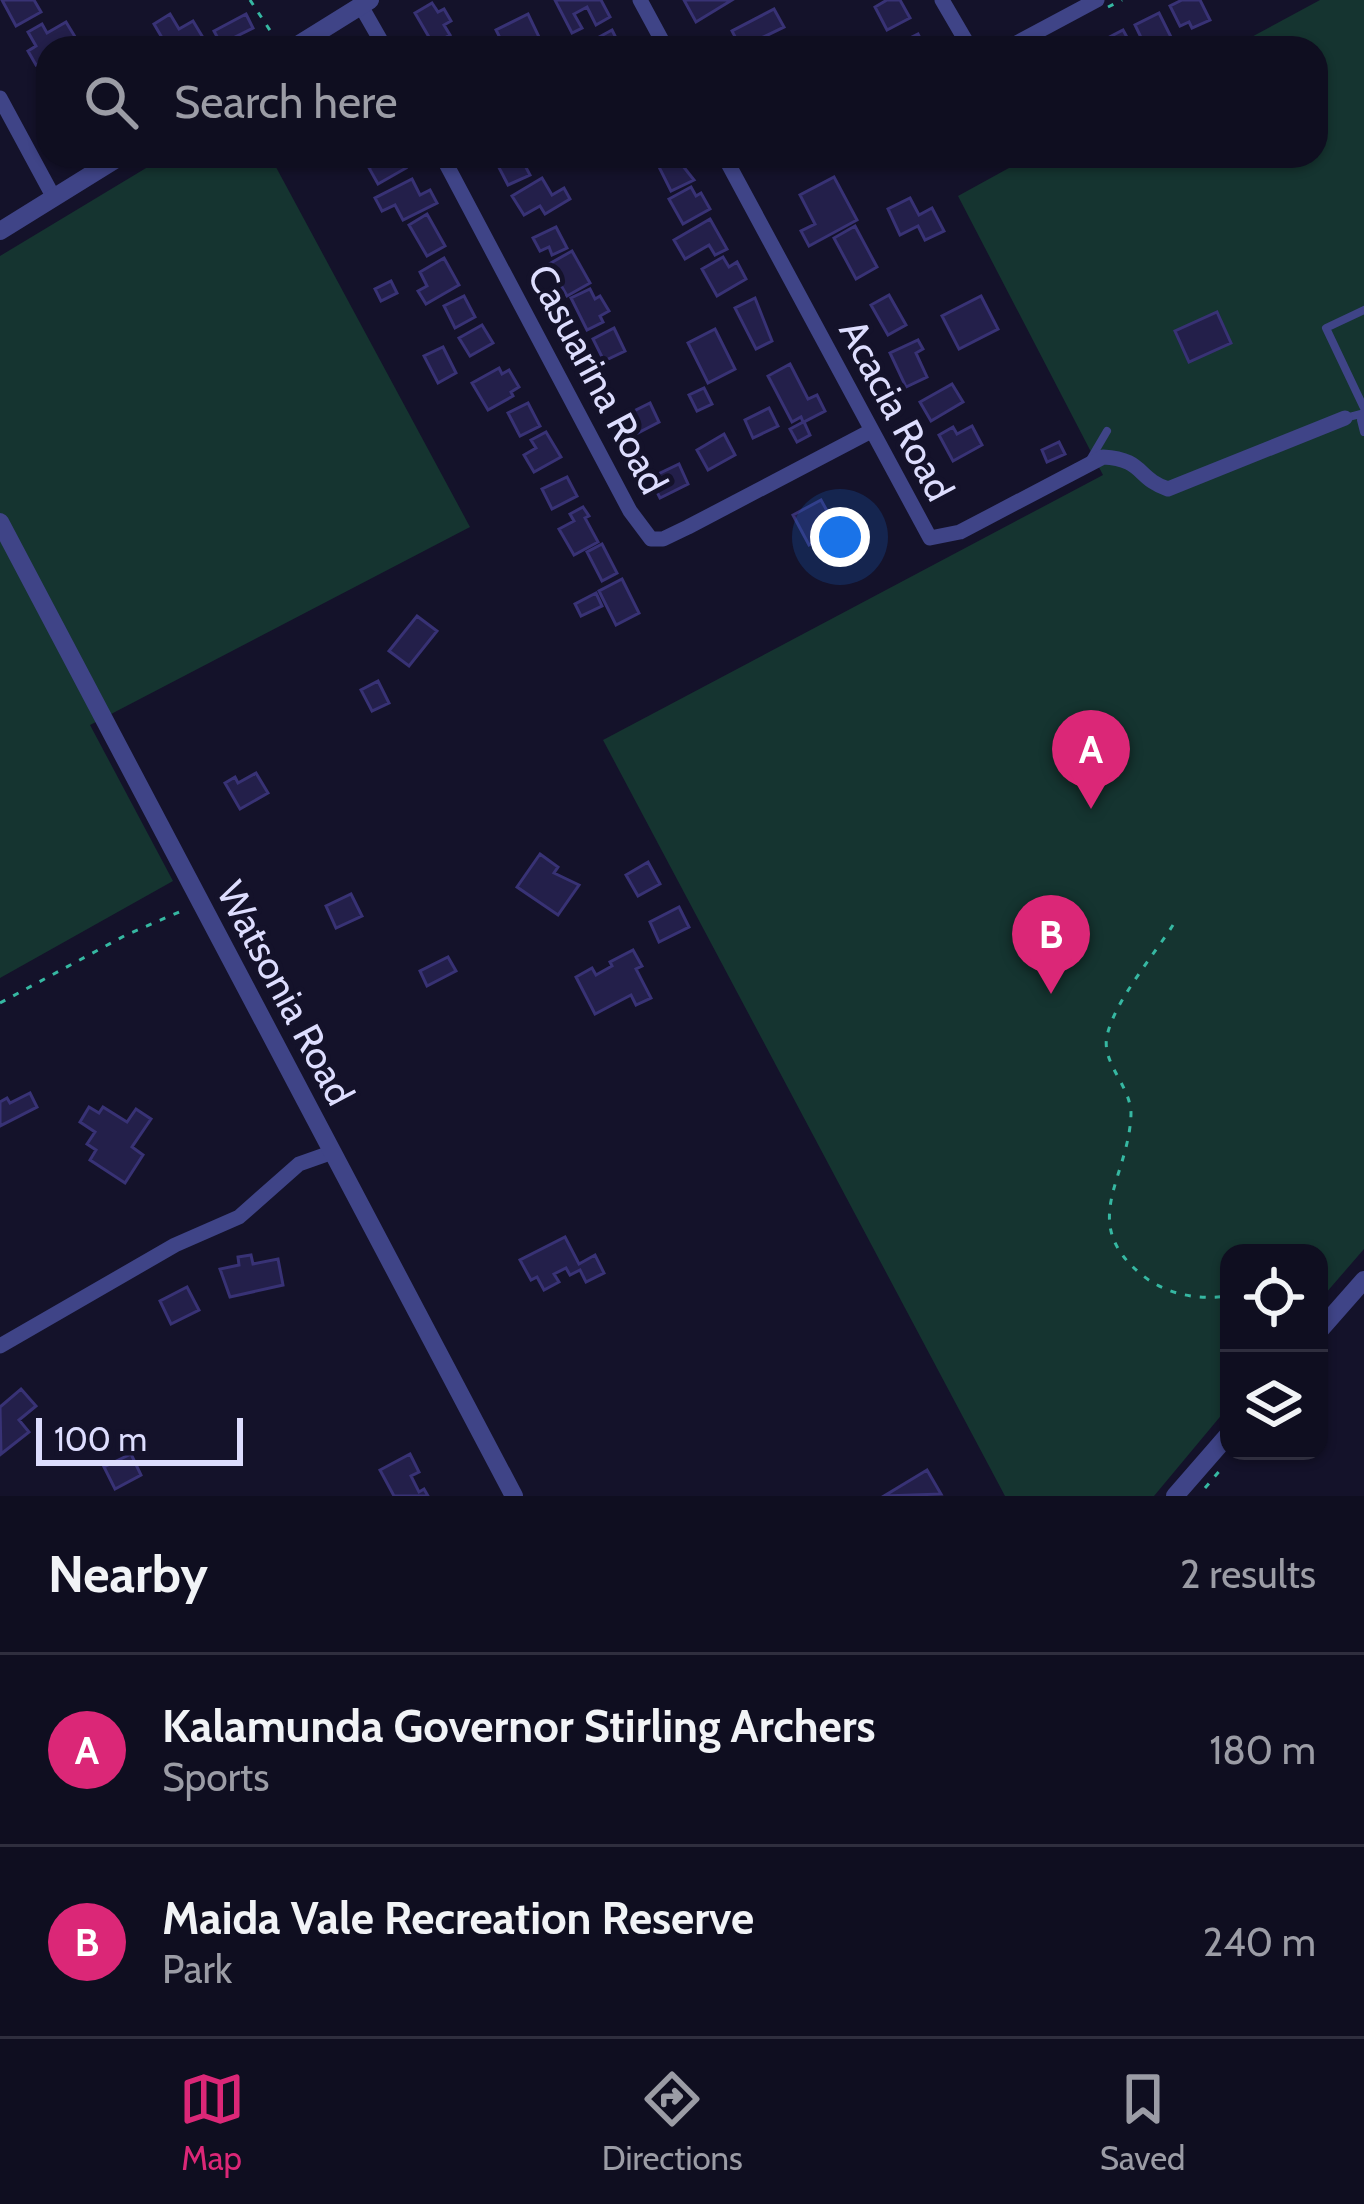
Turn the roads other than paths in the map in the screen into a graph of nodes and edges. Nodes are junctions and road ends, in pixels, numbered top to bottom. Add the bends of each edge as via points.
1 (640, 0) edge
2 (942, 0) edge
3 (1097, 0) edge
4 (365, 3) edge
5 (306, 36) edge
6 (380, 36) edge
7 (660, 36) edge
8 (963, 36) edge
9 (1029, 36) edge
10 (0, 98) edge
11 (36, 165) edge
12 (38, 168) edge
13 (103, 168) edge
14 (448, 168) edge
15 (730, 168) edge
16 (54, 198) junction
17 (3, 232) edge
18 (1364, 310) edge
19 (1364, 412) edge
20 (1345, 418) joint
21 (872, 431) junction
22 (1108, 431) dead end
23 (1364, 432) edge
24 (1088, 465) junction
25 (0, 522) edge
26 (333, 1152) junction
27 (1364, 1280) edge
28 (1328, 1320) edge
29 (0, 1346) edge
30 (1220, 1444) edge
31 (514, 1496) edge
32 (1175, 1496) edge

1 - 7 street
2 - 8 street
3 - 9 street
4 - 5 street
4 - 6 street
10 - 11 street
12 - 16 street
13 - 16 street
14 - 21 street, Casuarina Road via 651,539
15 - 21 street, Acacia Road
16 - 17 street
18 - 19 lane via 1326,328
19 - 20 lane
19 - 23 lane
20 - 24 street via 1168,489 1125,458
21 - 24 street, Acacia Road via 930,538 960,532
22 - 24 lane
25 - 26 street, Watsonia Road
26 - 29 street via 299,1164 238,1217
26 - 31 street, Watsonia Road
27 - 28 street
30 - 32 street

